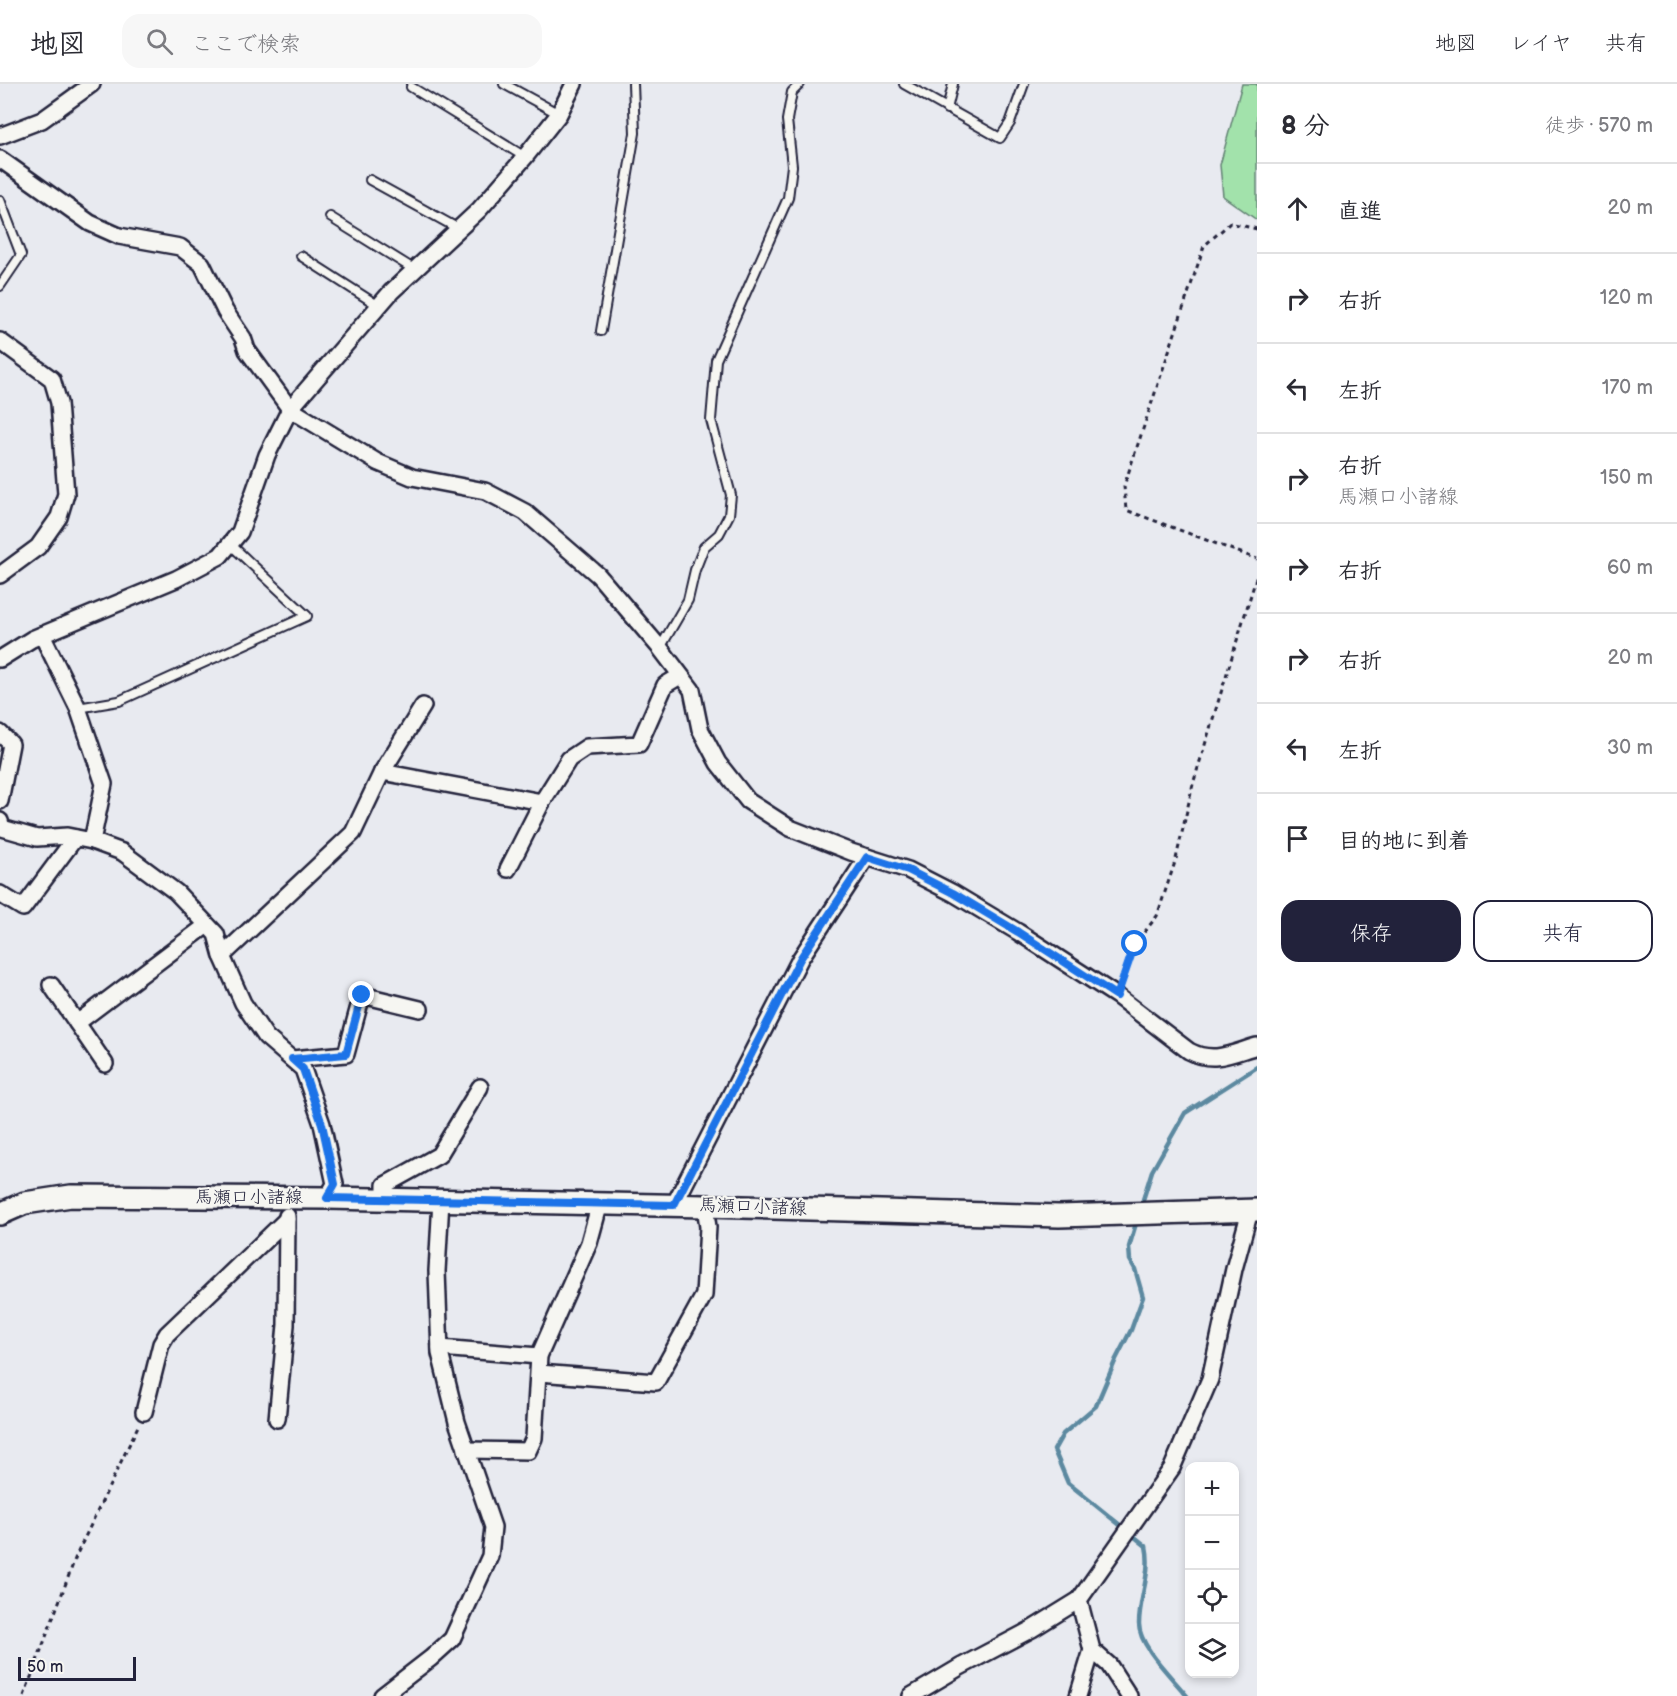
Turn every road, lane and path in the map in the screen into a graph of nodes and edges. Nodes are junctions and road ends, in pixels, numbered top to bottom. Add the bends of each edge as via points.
1 (92, 84) edge
2 (504, 84) edge
3 (574, 84) edge
4 (633, 84) edge
5 (800, 84) edge
6 (904, 84) edge
7 (953, 84) edge
8 (1024, 84) edge
9 (411, 87) dead end
10 (947, 109) junction
11 (559, 114) junction
12 (0, 136) edge
13 (525, 157) junction
14 (0, 159) edge
15 (370, 180) dead end
16 (0, 200) edge
17 (330, 217) dead end
18 (459, 229) junction
19 (1257, 230) edge
20 (301, 256) dead end
21 (415, 270) junction
22 (0, 286) edge
23 (379, 306) junction
24 (601, 331) dead end
25 (0, 341) edge
26 (290, 409) junction
27 (230, 543) junction
28 (1257, 559) edge
29 (0, 575) edge
30 (1257, 575) edge
31 (42, 635) junction
32 (660, 648) junction
33 (0, 658) edge
34 (681, 676) junction
35 (423, 706) dead end
36 (78, 708) junction
37 (0, 733) edge
38 (382, 772) junction
39 (0, 801) edge
40 (542, 802) junction
41 (0, 821) edge
42 (75, 838) junction
43 (92, 841) junction
44 (867, 857) junction
45 (508, 869) dead end
46 (0, 894) edge
47 (207, 925) junction
48 (222, 956) junction
49 (51, 984) dead end
50 (1117, 996) junction
51 (420, 1009) dead end
52 (77, 1023) junction
53 (1257, 1046) edge
54 (292, 1059) junction
55 (105, 1064) dead end
56 (480, 1087) dead end
57 (287, 1198) junction
58 (327, 1198) junction
59 (385, 1199) junction
60 (441, 1200) junction
61 (600, 1203) junction
62 (674, 1205) junction
63 (705, 1206) junction
64 (1253, 1211) edge
65 (0, 1214) edge
66 (287, 1219) junction
67 (440, 1348) junction
68 (539, 1356) junction
69 (538, 1373) junction
70 (144, 1412) joint
71 (277, 1419) dead end
72 (466, 1450) junction
73 (1079, 1600) junction
74 (1092, 1650) junction
75 (24, 1696) edge
76 (382, 1696) edge
77 (911, 1696) edge
78 (1078, 1696) edge
79 (1129, 1696) edge

1 - 12 street via 42,120
2 - 11 lane
3 - 11 street
4 - 24 lane via 635,133
5 - 32 lane via 792,92 787,120 792,166 788,198 716,360 711,420 731,495 729,515 719,534 704,547 688,600
6 - 10 lane
7 - 10 lane
8 - 10 lane via 1010,123 1000,138
9 - 13 lane
11 - 13 street
13 - 18 street
14 - 26 street via 90,223 119,236 180,247 202,264 247,350
15 - 18 lane
16 - 22 lane via 21,255
17 - 21 lane
18 - 21 street
19 - 28 path via 1230,223 1204,246 1124,486 1126,510
20 - 23 lane
21 - 23 street
23 - 26 street
25 - 29 street via 52,379 59,403 66,494 58,517 38,547
26 - 27 street via 267,455 240,532
26 - 32 street via 377,462 412,477 485,490 525,512 598,575
27 - 31 street via 220,555 176,579
27 - 36 lane via 307,615 119,701
30 - 50 path via 1193,784 1176,859 1157,916 1135,944
31 - 33 street
31 - 36 street
32 - 34 street
34 - 40 street via 664,685 639,744 587,747 569,759
34 - 44 street via 692,690 700,729 718,763 748,801 790,828
35 - 38 street
36 - 43 street via 104,784
37 - 39 street via 11,744
38 - 40 street
38 - 48 street via 353,833
40 - 45 street
41 - 42 street via 2,828 37,838
42 - 43 street
42 - 46 street via 23,908
43 - 47 street via 122,852 176,892
44 - 50 street via 908,870 953,893
44 - 62 street via 800,959
47 - 48 street via 216,934
47 - 52 street
48 - 54 street via 243,1003 266,1037
49 - 52 street
50 - 53 street via 1201,1058
51 - 54 street via 362,995 346,1054
52 - 55 street
54 - 58 street via 303,1069 322,1124 335,1184
56 - 59 street via 439,1155 385,1185
57 - 58 main road, 馬瀬口小諸線
57 - 65 main road, 馬瀬口小諸線 via 71,1197 25,1203
57 - 66 street
58 - 59 main road, 馬瀬口小諸線
59 - 60 main road, 馬瀬口小諸線
60 - 61 main road, 馬瀬口小諸線
60 - 67 street via 436,1271
61 - 62 main road, 馬瀬口小諸線
61 - 68 street via 590,1243
62 - 63 main road, 馬瀬口小諸線
63 - 64 main road, 馬瀬口小諸線 via 1059,1216
63 - 69 street via 708,1227 704,1295 656,1382
64 - 73 street via 1234,1269 1210,1379 1172,1468
66 - 70 street via 167,1334 160,1344
66 - 71 street via 286,1325
67 - 68 street
67 - 72 street
68 - 69 street
69 - 72 street via 534,1438 528,1450
70 - 75 path via 76,1556
72 - 76 street via 493,1527 490,1556 452,1639
73 - 74 street
73 - 77 street
74 - 78 street
74 - 79 street via 1109,1665

